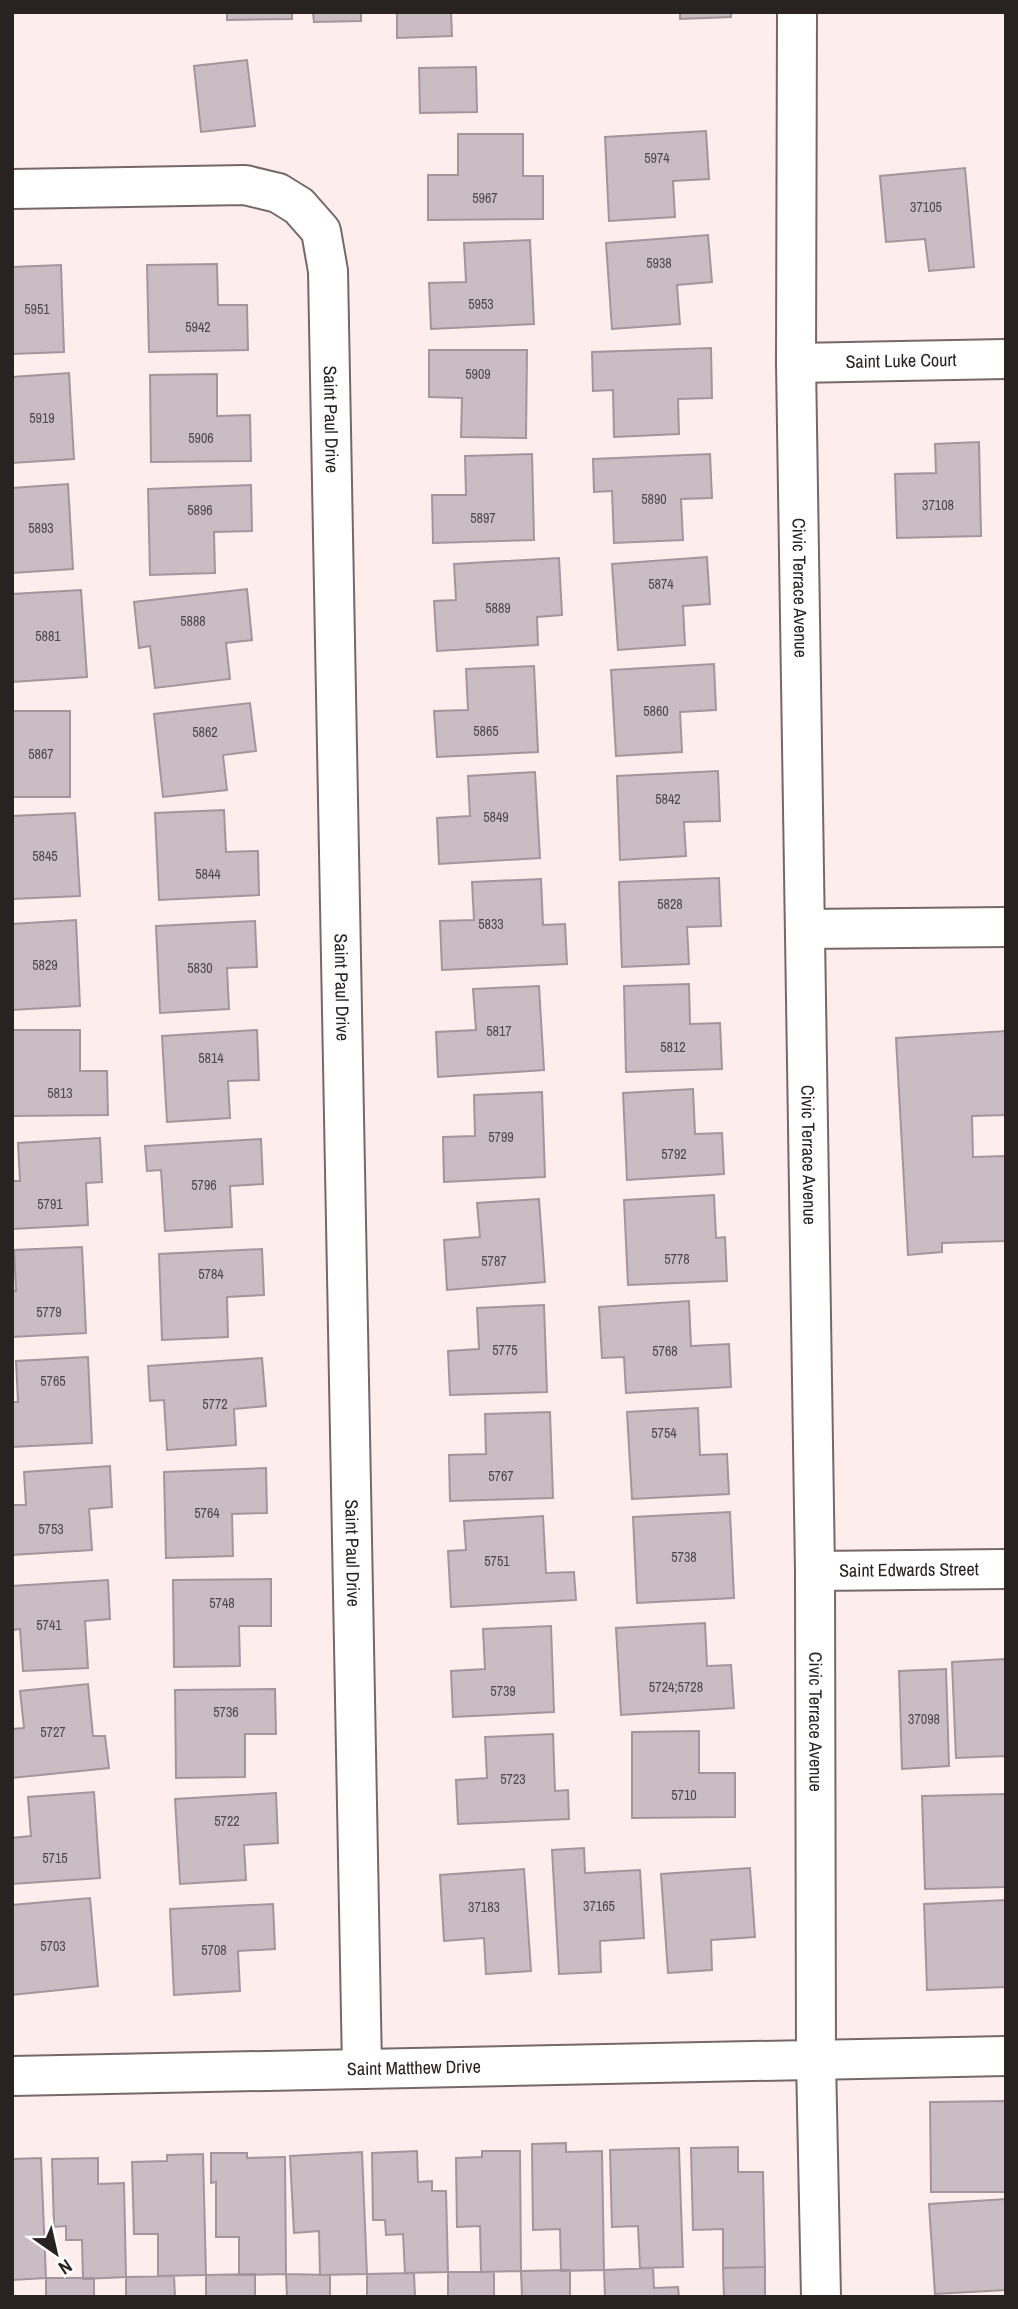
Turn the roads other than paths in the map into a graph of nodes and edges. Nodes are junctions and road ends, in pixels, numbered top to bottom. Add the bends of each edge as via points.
1 (797, 12) edge
2 (12, 189) edge
3 (1006, 359) edge
4 (796, 363) junction
5 (1006, 927) edge
6 (805, 929) junction
7 (1006, 1569) edge
8 (815, 1571) junction
9 (1006, 2056) edge
10 (816, 2060) junction
11 (362, 2068) junction
12 (12, 2076) edge
13 (821, 2297) edge

1 - 4 street, Civic Terrace Avenue
2 - 11 street, Saint Paul Drive via 245,185 278,193 299,206 321,231 328,271
3 - 4 street, Saint Luke Court
4 - 6 street, Civic Terrace Avenue
5 - 6 street
6 - 8 street, Civic Terrace Avenue
7 - 8 street, Saint Edwards Street
8 - 10 street, Civic Terrace Avenue
9 - 10 street, Saint Matthew Drive
10 - 11 street, Saint Matthew Drive
10 - 13 street, Civic Terrace Avenue
11 - 12 street, Saint Matthew Drive

